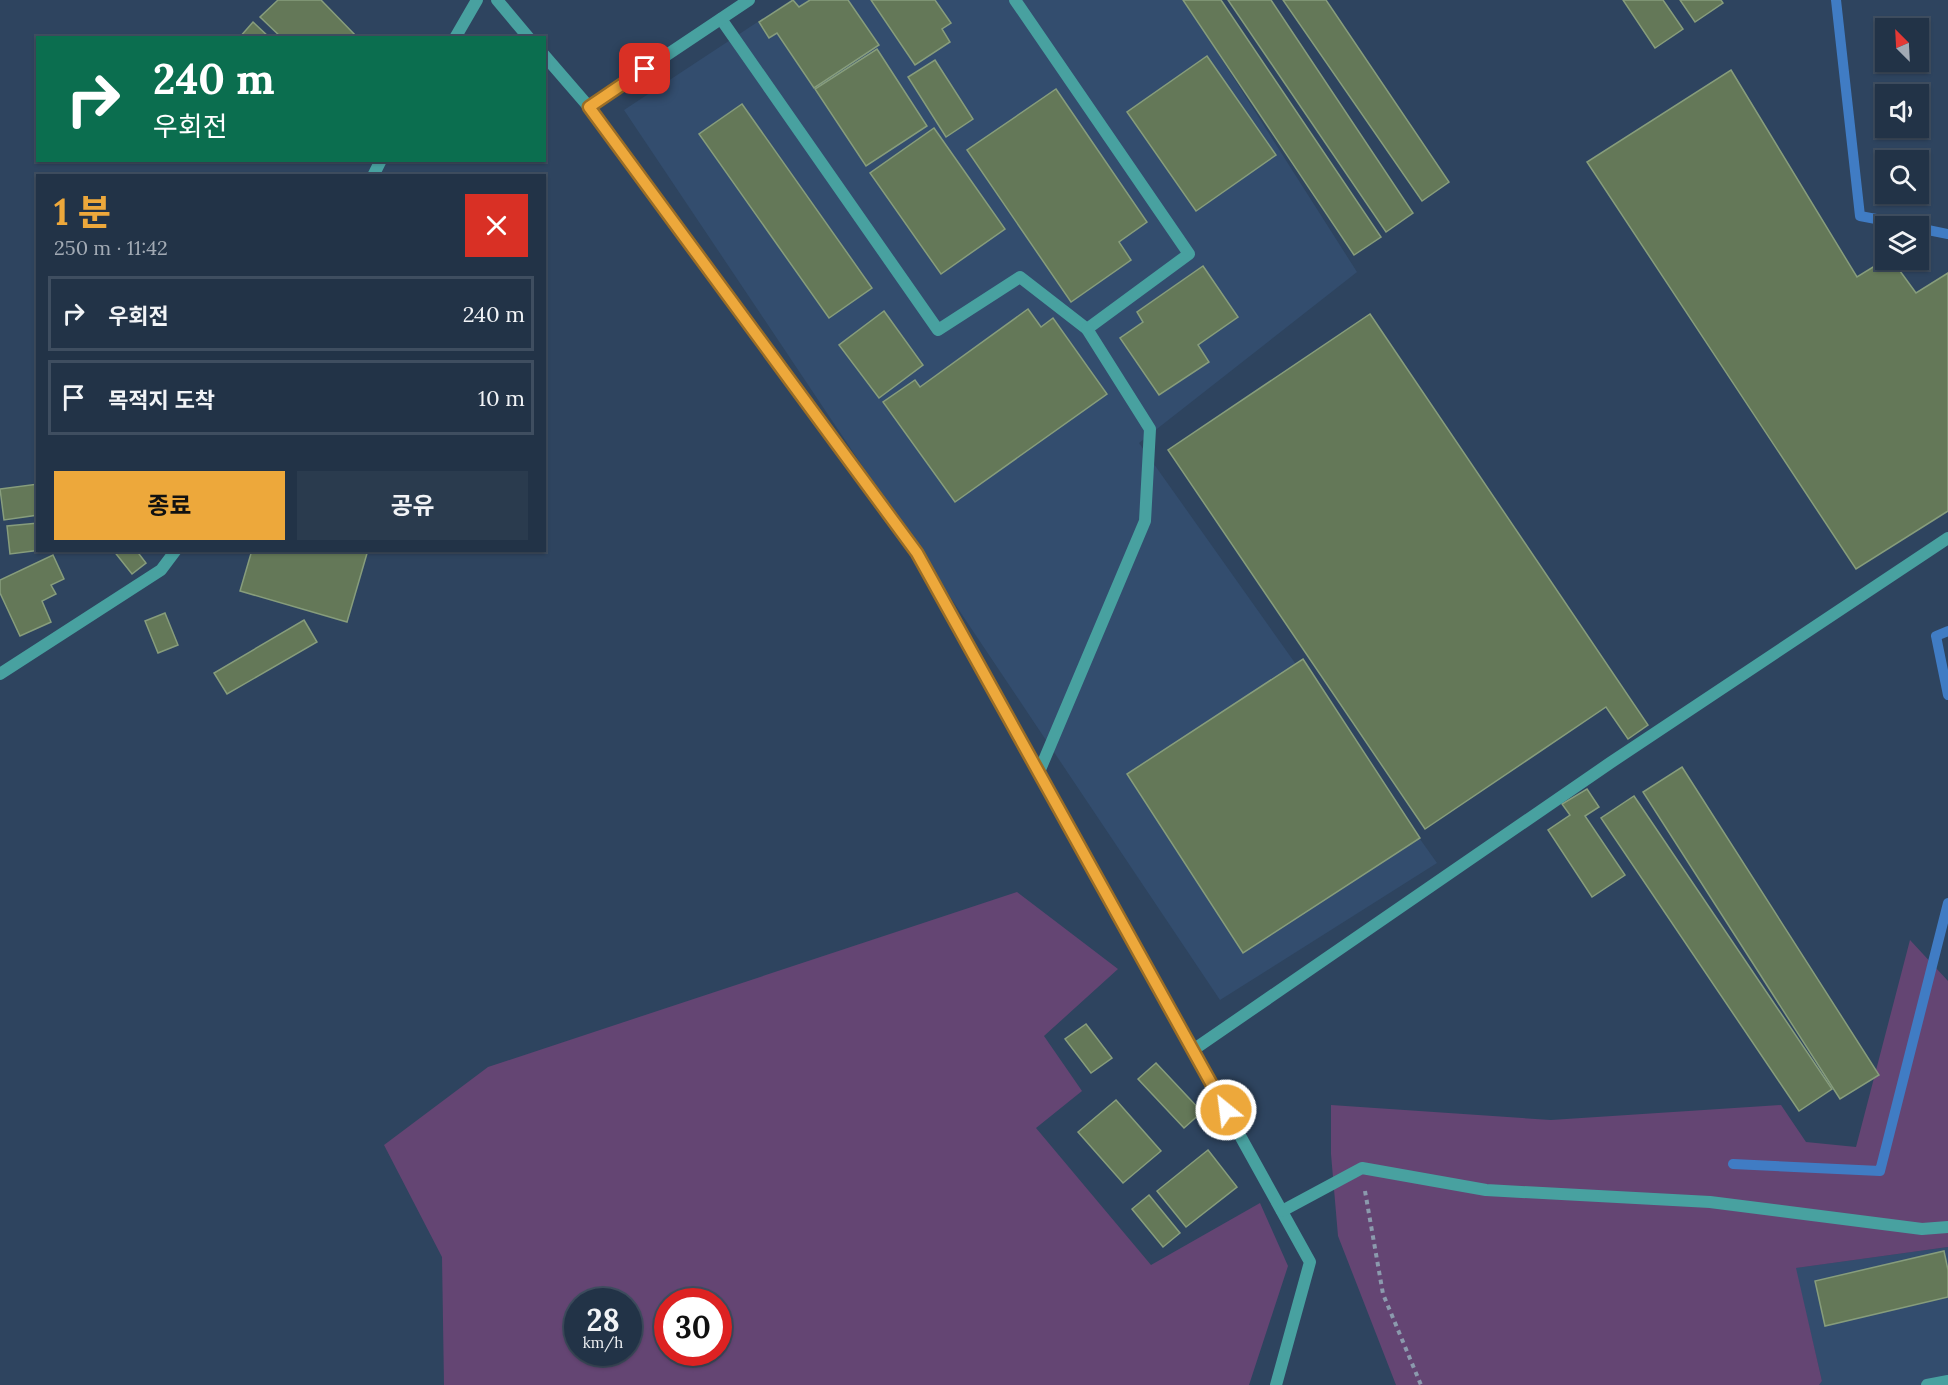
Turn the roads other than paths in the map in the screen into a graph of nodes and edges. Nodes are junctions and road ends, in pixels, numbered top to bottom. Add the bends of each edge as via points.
1 (477, 0) edge
2 (497, 0) edge
3 (749, 0) edge
4 (1015, 0) edge
5 (721, 19) junction
6 (456, 36) edge
7 (527, 36) edge
8 (546, 57) edge
9 (589, 107) junction
10 (1087, 329) junction
11 (1948, 538) edge
12 (174, 552) edge
13 (0, 674) edge
14 (1039, 772) junction
15 (1192, 1050) junction
16 (1282, 1211) junction
17 (1948, 1227) edge
18 (1948, 1381) edge
19 (1276, 1385) edge
20 (1927, 1385) edge

1 - 6 street
2 - 7 street
3 - 5 street
4 - 10 street via 1189,254
5 - 9 street
5 - 10 street via 938,330 1020,277
8 - 9 street
9 - 14 street via 917,553
10 - 14 street via 1150,429 1146,521
11 - 15 street via 1610,763
12 - 13 street via 161,570
14 - 15 street
15 - 16 street
16 - 17 street via 1362,1168 1485,1190 1710,1202 1922,1229
16 - 19 street via 1310,1262
18 - 20 street

